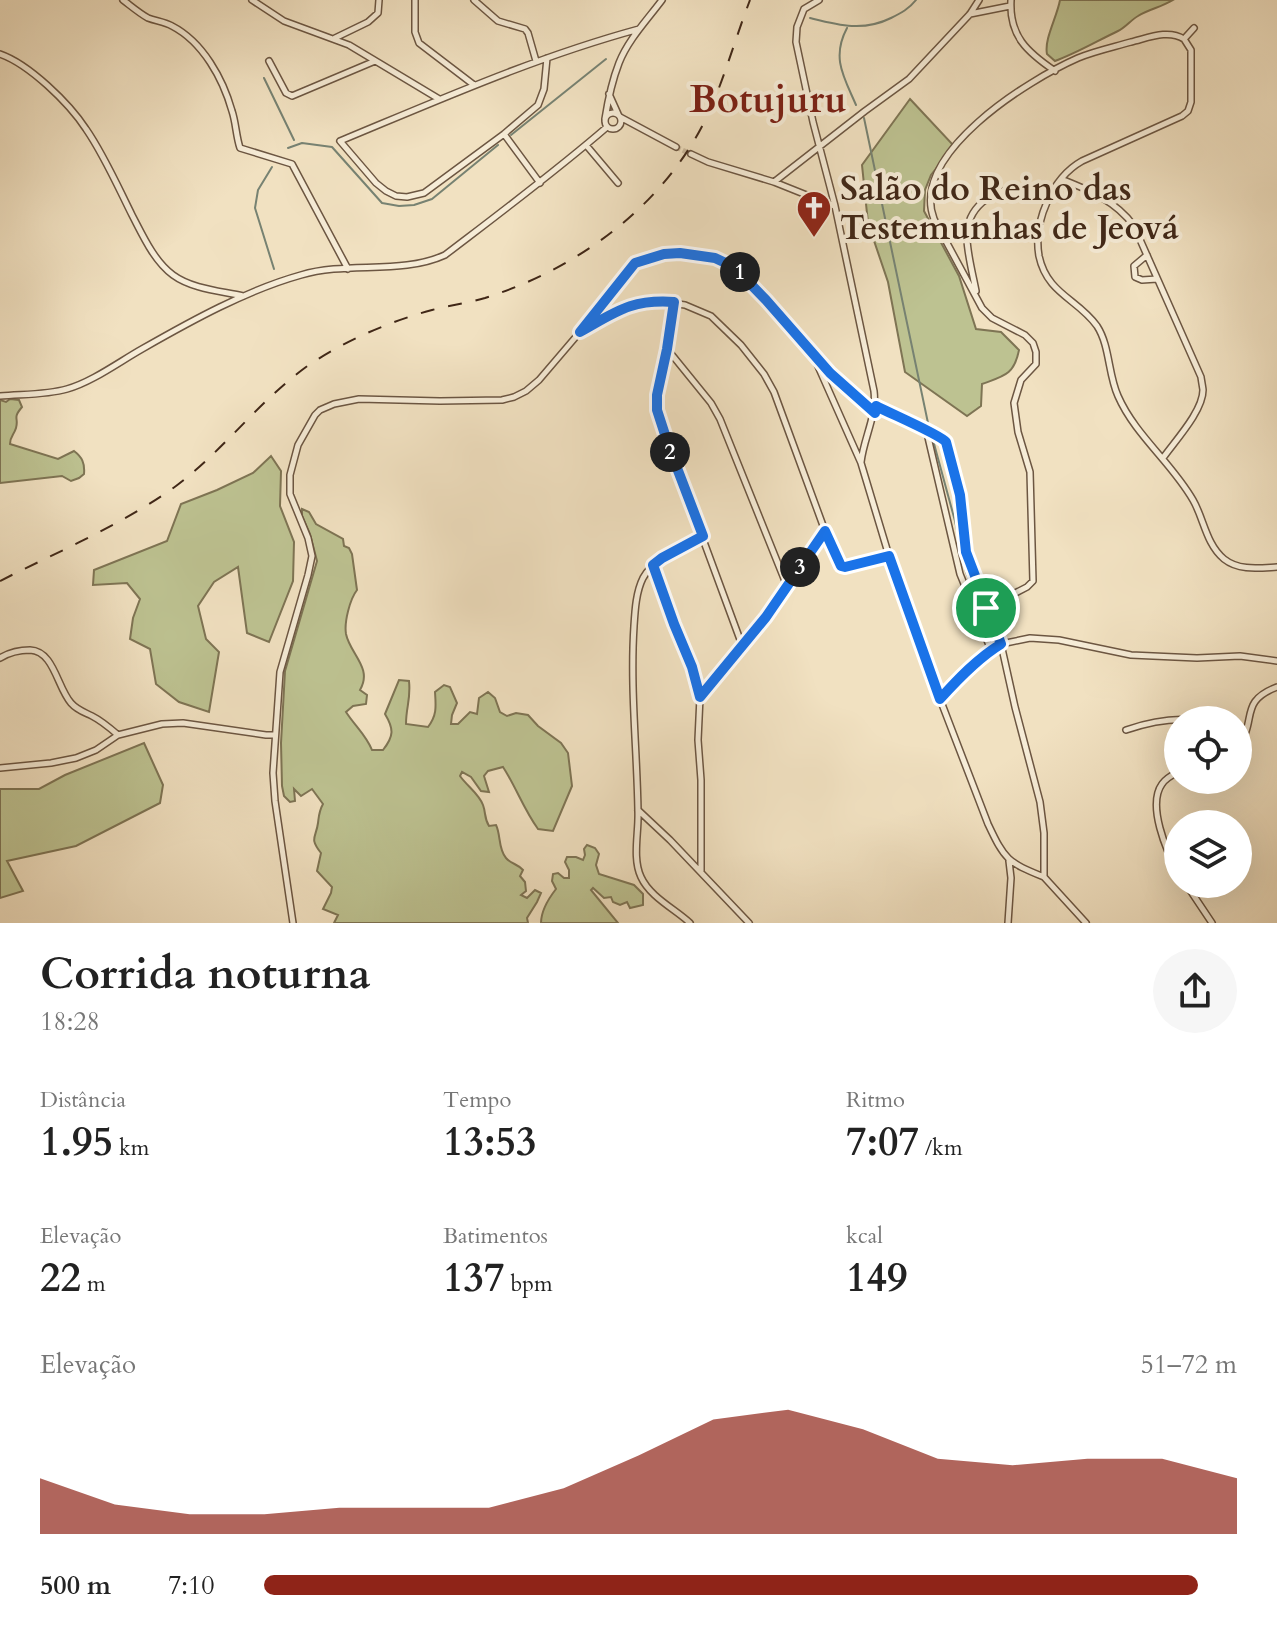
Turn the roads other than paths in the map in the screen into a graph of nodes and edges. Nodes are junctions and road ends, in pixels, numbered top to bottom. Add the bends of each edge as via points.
1 (123, 0) edge
2 (252, 0) edge
3 (379, 0) edge
4 (415, 0) edge
5 (474, 0) edge
6 (662, 0) edge
7 (819, 0) edge
8 (979, 0) edge
9 (1010, 3) edge
10 (970, 14) junction
11 (1194, 28) dead end
12 (639, 29) junction
13 (334, 38) junction
14 (1184, 39) junction
15 (0, 54) edge
16 (547, 58) junction
17 (269, 61) dead end
18 (376, 61) junction
19 (536, 61) junction
20 (1055, 71) junction
21 (475, 86) junction
22 (609, 94) junction
23 (440, 100) junction
24 (619, 116) junction
25 (605, 119) junction
26 (620, 125) junction
27 (607, 127) junction
28 (639, 128) junction
29 (504, 134) junction
30 (586, 145) junction
31 (676, 147) tunnel mouth
32 (820, 147) junction
33 (691, 154) tunnel mouth
34 (1060, 178) junction
35 (774, 182) junction
36 (540, 183) junction
37 (618, 183) dead end
38 (1021, 187) dead end
39 (835, 206) junction
40 (1147, 255) junction
41 (348, 269) junction
42 (1157, 279) junction
43 (244, 296) junction
44 (976, 296) junction
45 (674, 302) junction
46 (580, 332) junction
47 (667, 349) junction
48 (813, 355) junction
49 (0, 396) edge
50 (875, 409) junction
51 (927, 432) junction
52 (1163, 458) junction
53 (861, 463) junction
54 (825, 531) junction
55 (703, 536) junction
56 (889, 556) junction
57 (653, 565) junction
58 (1277, 567) edge
59 (787, 586) junction
60 (986, 608) junction
61 (1001, 644) junction
62 (742, 645) junction
63 (991, 650) junction
64 (0, 658) edge
65 (1277, 661) edge
66 (1277, 687) edge
67 (700, 697) junction
68 (940, 699) junction
69 (1251, 706) edge
70 (1164, 720) edge
71 (1126, 730) dead end
72 (118, 735) junction
73 (275, 735) junction
74 (0, 768) edge
75 (1164, 781) edge
76 (638, 810) junction
77 (1164, 840) edge
78 (1009, 861) junction
79 (1022, 868) junction
80 (701, 872) junction
81 (1044, 877) junction
82 (1011, 878) junction
83 (1195, 898) edge
84 (293, 923) edge
85 (690, 923) edge
86 (749, 923) edge
87 (1008, 923) edge
88 (1086, 923) edge
89 (1212, 923) edge

1 - 41 street via 178,30 199,48 231,108 240,148 292,164
2 - 13 street via 284,21
3 - 13 street via 378,13 368,22
4 - 21 street via 419,43
5 - 19 street via 498,21 525,29
6 - 12 street
7 - 32 street via 804,9 796,42
8 - 10 street
9 - 10 street
9 - 20 street via 1017,36
10 - 32 street via 909,79
11 - 14 street
12 - 16 street
12 - 22 street
13 - 18 street
14 - 20 street via 1157,35 1090,54
14 - 34 street via 1191,50 1188,111 1082,161
15 - 43 street via 35,75 83,125 165,268 186,282
16 - 19 street
16 - 29 street via 538,105
17 - 18 street via 292,96
18 - 23 street
19 - 21 street
20 - 44 street via 968,132 932,185 930,210
21 - 23 street
22 - 24 street
22 - 25 street
23 - 29 street via 340,141 376,183 407,197 424,193
24 - 25 street via 611,113
24 - 26 street
24 - 28 street
25 - 27 street
26 - 27 street
26 - 28 street
27 - 30 street
28 - 31 street
29 - 36 street
30 - 36 street
30 - 37 street
32 - 35 street
32 - 39 street
33 - 35 street
34 - 40 street via 1118,208 1134,226
34 - 52 street via 1040,227 1043,268 1057,290 1097,326 1119,399
35 - 39 street
36 - 41 street via 445,255 411,264
38 - 44 street via 989,197 971,219 967,241
39 - 50 street
40 - 42 street
40 - 42 street via 1134,266 1135,277
41 - 43 street via 309,272
42 - 52 street via 1203,389 1195,413
43 - 49 street via 77,385
44 - 60 street via 984,312 1030,339 1037,357 1021,380 1014,403 1030,472 1033,581
45 - 46 street via 637,303
45 - 47 street
45 - 54 street via 711,316 764,374
46 - 48 street via 635,263 664,254 702,255 743,275
46 - 73 street via 532,387 508,399 359,399 315,415 298,445 290,475 290,494 312,556 280,672
47 - 55 street via 657,410
47 - 59 street via 720,419
48 - 50 street
48 - 53 street
50 - 51 street
50 - 53 street
51 - 60 street via 947,445 960,495 966,552
51 - 63 street via 960,574
52 - 58 street via 1194,501 1223,558 1241,567
53 - 56 street
54 - 56 street via 841,566
54 - 59 street
55 - 57 street
55 - 62 street
56 - 68 street
57 - 67 street
57 - 76 street via 639,587 633,644
59 - 62 street
60 - 61 street
61 - 63 street
61 - 65 street via 1039,638 1131,655
61 - 81 street via 1042,812
62 - 67 street
63 - 68 street
64 - 72 street via 38,650 72,704
66 - 69 street
67 - 80 street
68 - 78 street via 988,824
70 - 71 street
72 - 73 street via 172,723
72 - 74 street via 76,758
73 - 84 street via 275,801
75 - 77 street via 1157,806
76 - 80 street
76 - 85 street via 640,876
78 - 79 street
78 - 82 street
79 - 81 street
79 - 82 street
80 - 86 street
81 - 88 street
82 - 87 street
83 - 89 street

